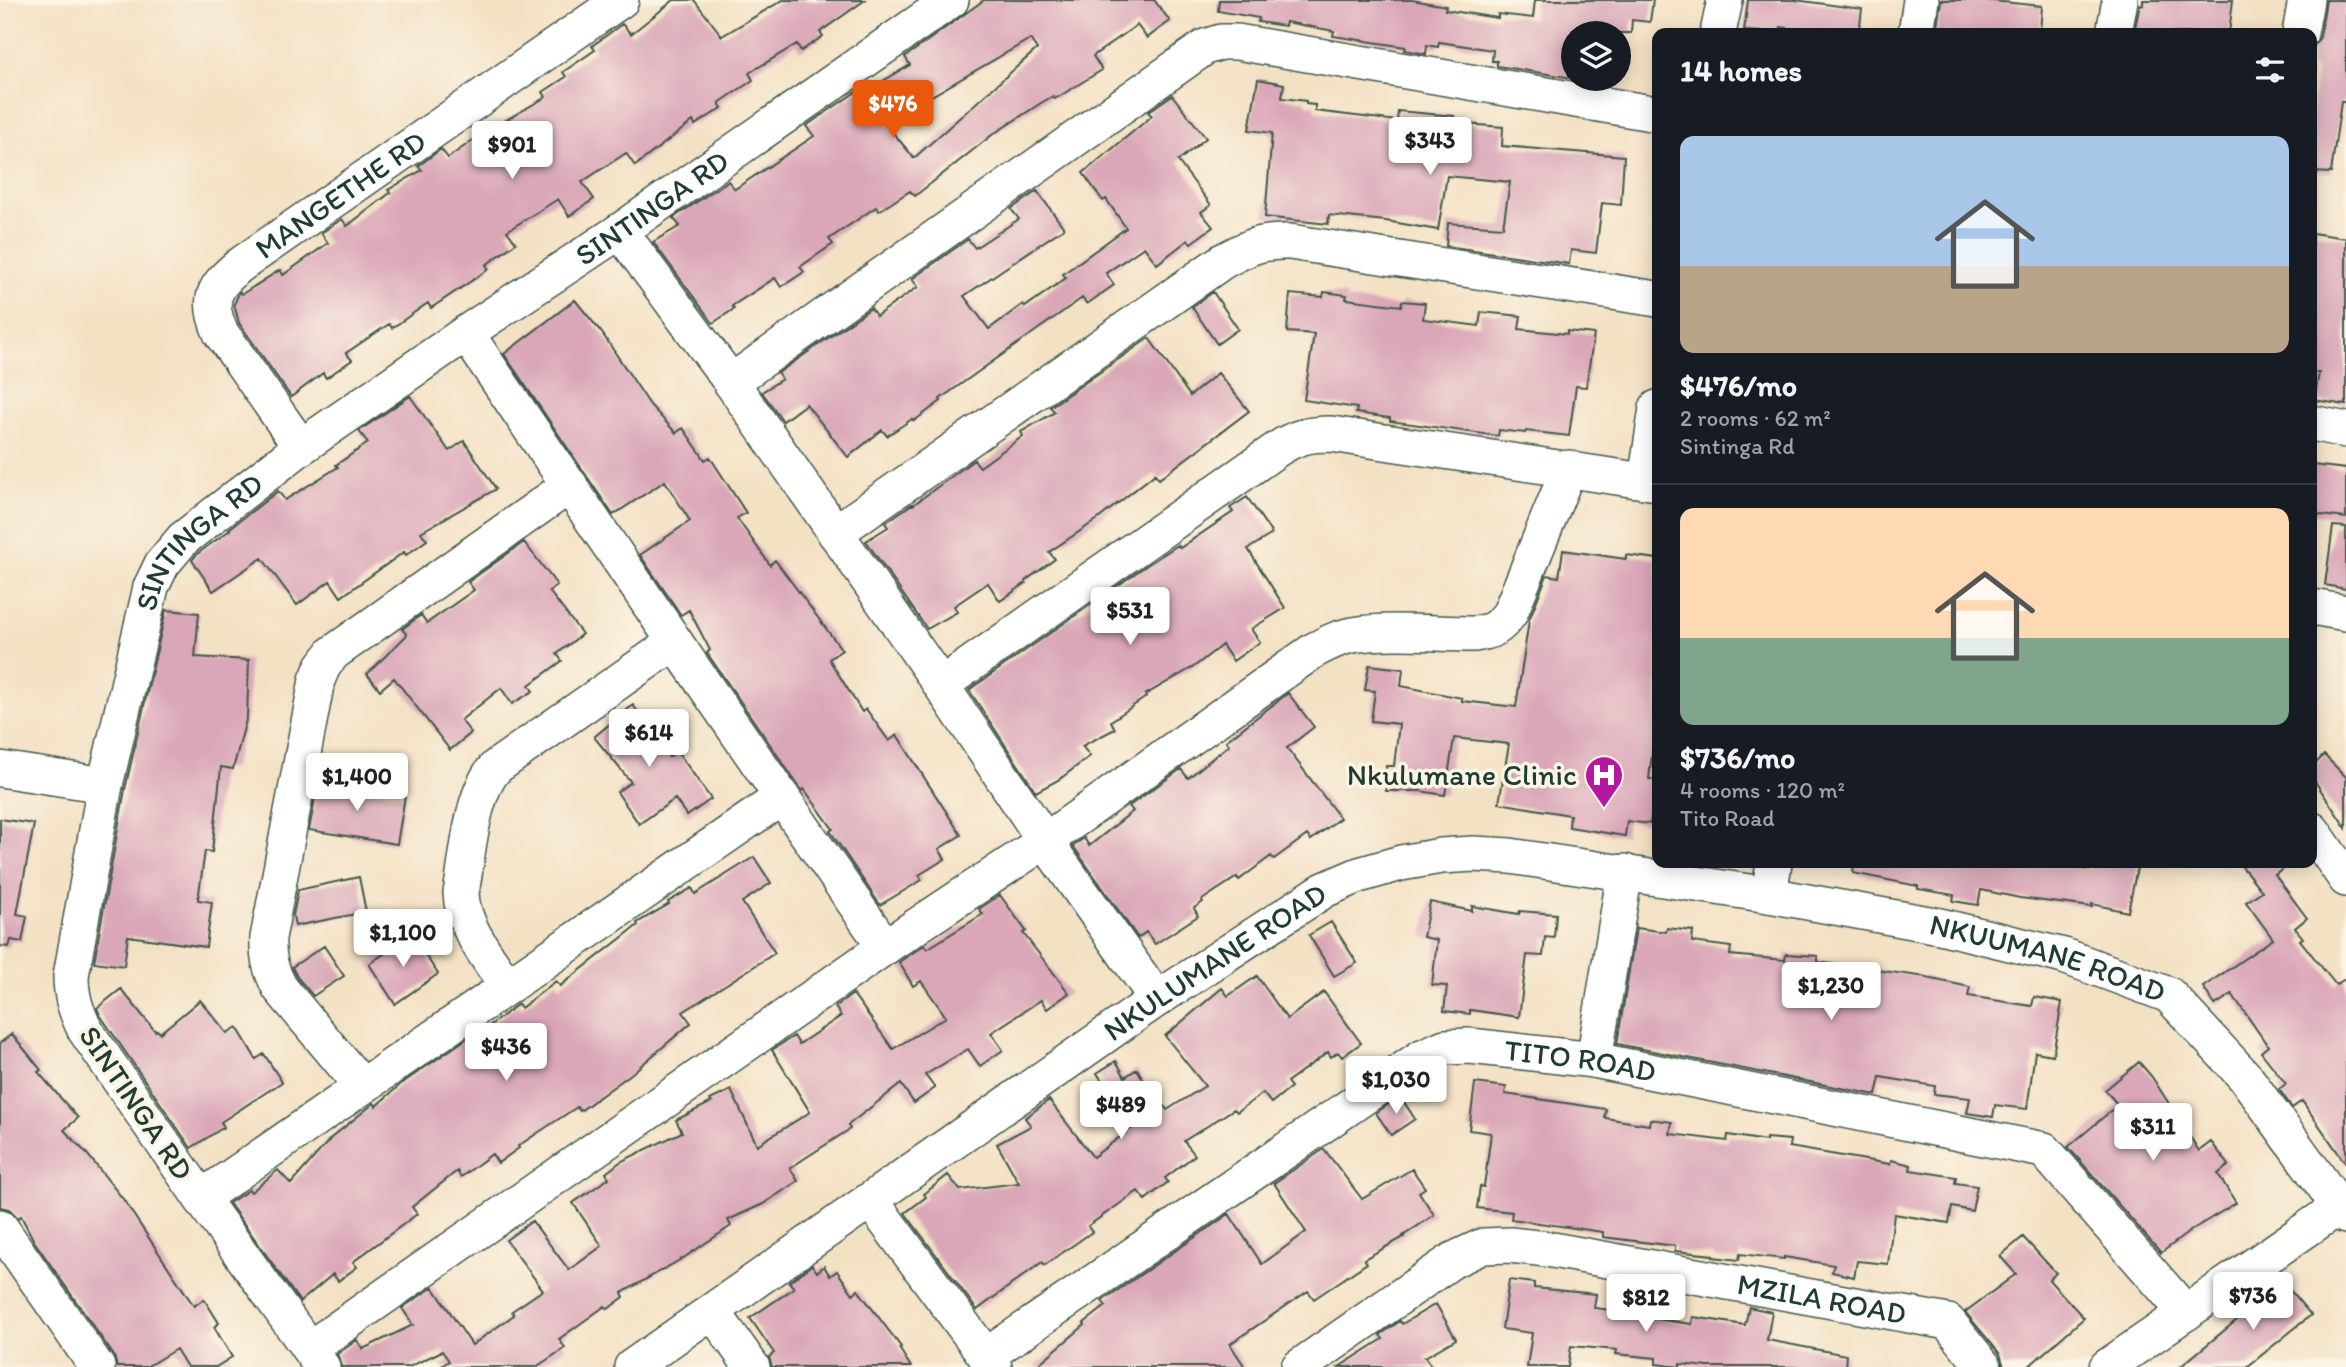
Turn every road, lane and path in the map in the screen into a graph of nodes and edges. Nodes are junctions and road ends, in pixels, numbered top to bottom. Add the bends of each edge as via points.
1 (621, 0) edge
2 (951, 0) edge
3 (1724, 0) edge
4 (1921, 0) edge
5 (2120, 0) edge
6 (2306, 0) edge
7 (1719, 28) edge
8 (1917, 28) edge
9 (2115, 28) edge
10 (2301, 28) edge
11 (1652, 113) edge
12 (620, 231) junction
13 (1652, 298) edge
14 (466, 333) junction
15 (731, 382) junction
16 (2317, 424) edge
17 (2346, 430) edge
18 (301, 447) junction
19 (1569, 468) junction
20 (1652, 482) edge
21 (570, 485) junction
22 (835, 533) junction
23 (2317, 608) edge
24 (2346, 613) edge
25 (675, 642) junction
26 (941, 685) junction
27 (0, 769) edge
28 (105, 785) junction
29 (782, 797) junction
30 (2317, 837) edge
31 (1045, 841) junction
32 (1625, 872) junction
33 (1772, 879) edge
34 (2346, 879) edge
35 (886, 947) junction
36 (507, 986) junction
37 (1157, 999) junction
38 (1594, 1060) junction
39 (361, 1085) junction
40 (201, 1198) junction
41 (871, 1201) junction
42 (2342, 1212) edge
43 (0, 1227) edge
44 (713, 1312) junction
45 (2186, 1314) junction
46 (315, 1358) edge
47 (990, 1362) edge
48 (97, 1367) edge
49 (632, 1367) edge
50 (752, 1367) edge
51 (1299, 1367) edge
52 (1984, 1367) edge
53 (2107, 1367) edge

1 - 18 street, MANGETHE RD via 240,265 216,288 212,302 221,333
2 - 12 street, SINTINGA RD
3 - 7 street
4 - 8 street
5 - 9 street
6 - 10 street
11 - 15 street via 1221,42 1205,47
12 - 14 street, SINTINGA RD
12 - 15 street
13 - 22 street via 1266,241 1223,261
14 - 18 street, SINTINGA RD
14 - 21 street
15 - 22 street
16 - 17 street
18 - 28 street, SINTINGA RD via 183,539 162,564 143,615
19 - 20 street
19 - 26 street via 1331,434 1291,439
19 - 31 street via 1502,625 1474,634 1375,633 1333,641
21 - 25 street
21 - 39 street via 333,653 317,680 267,956 280,988
22 - 26 street
23 - 24 street
25 - 29 street
25 - 36 street via 486,778 461,908
26 - 31 street
27 - 28 street
28 - 40 street, SINTINGA RD via 71,996 85,1030
29 - 35 street
29 - 36 street
30 - 34 street
31 - 35 street
31 - 37 street
32 - 33 street, NKULUMANE ROAD
32 - 37 street, NKULUMANE ROAD via 1473,853 1401,863 1324,890
32 - 38 street
33 - 42 street, NKUUMANE ROAD via 2064,956 2169,995 2246,1079
35 - 46 street
36 - 39 street
37 - 41 street, NKULUMANE ROAD
38 - 45 street, TITO ROAD via 2044,1150
38 - 47 street, TITO ROAD via 1470,1046 1445,1047 1422,1057
39 - 40 street
40 - 46 street, SINTINGA RD
41 - 44 street, NKULUMANE ROAD
41 - 47 street
42 - 45 street
43 - 48 street
44 - 49 street, NKULUMANE ROAD
44 - 50 street
45 - 53 street
51 - 52 street, MZILA ROAD via 1453,1260 1483,1246 1510,1245 1948,1322

